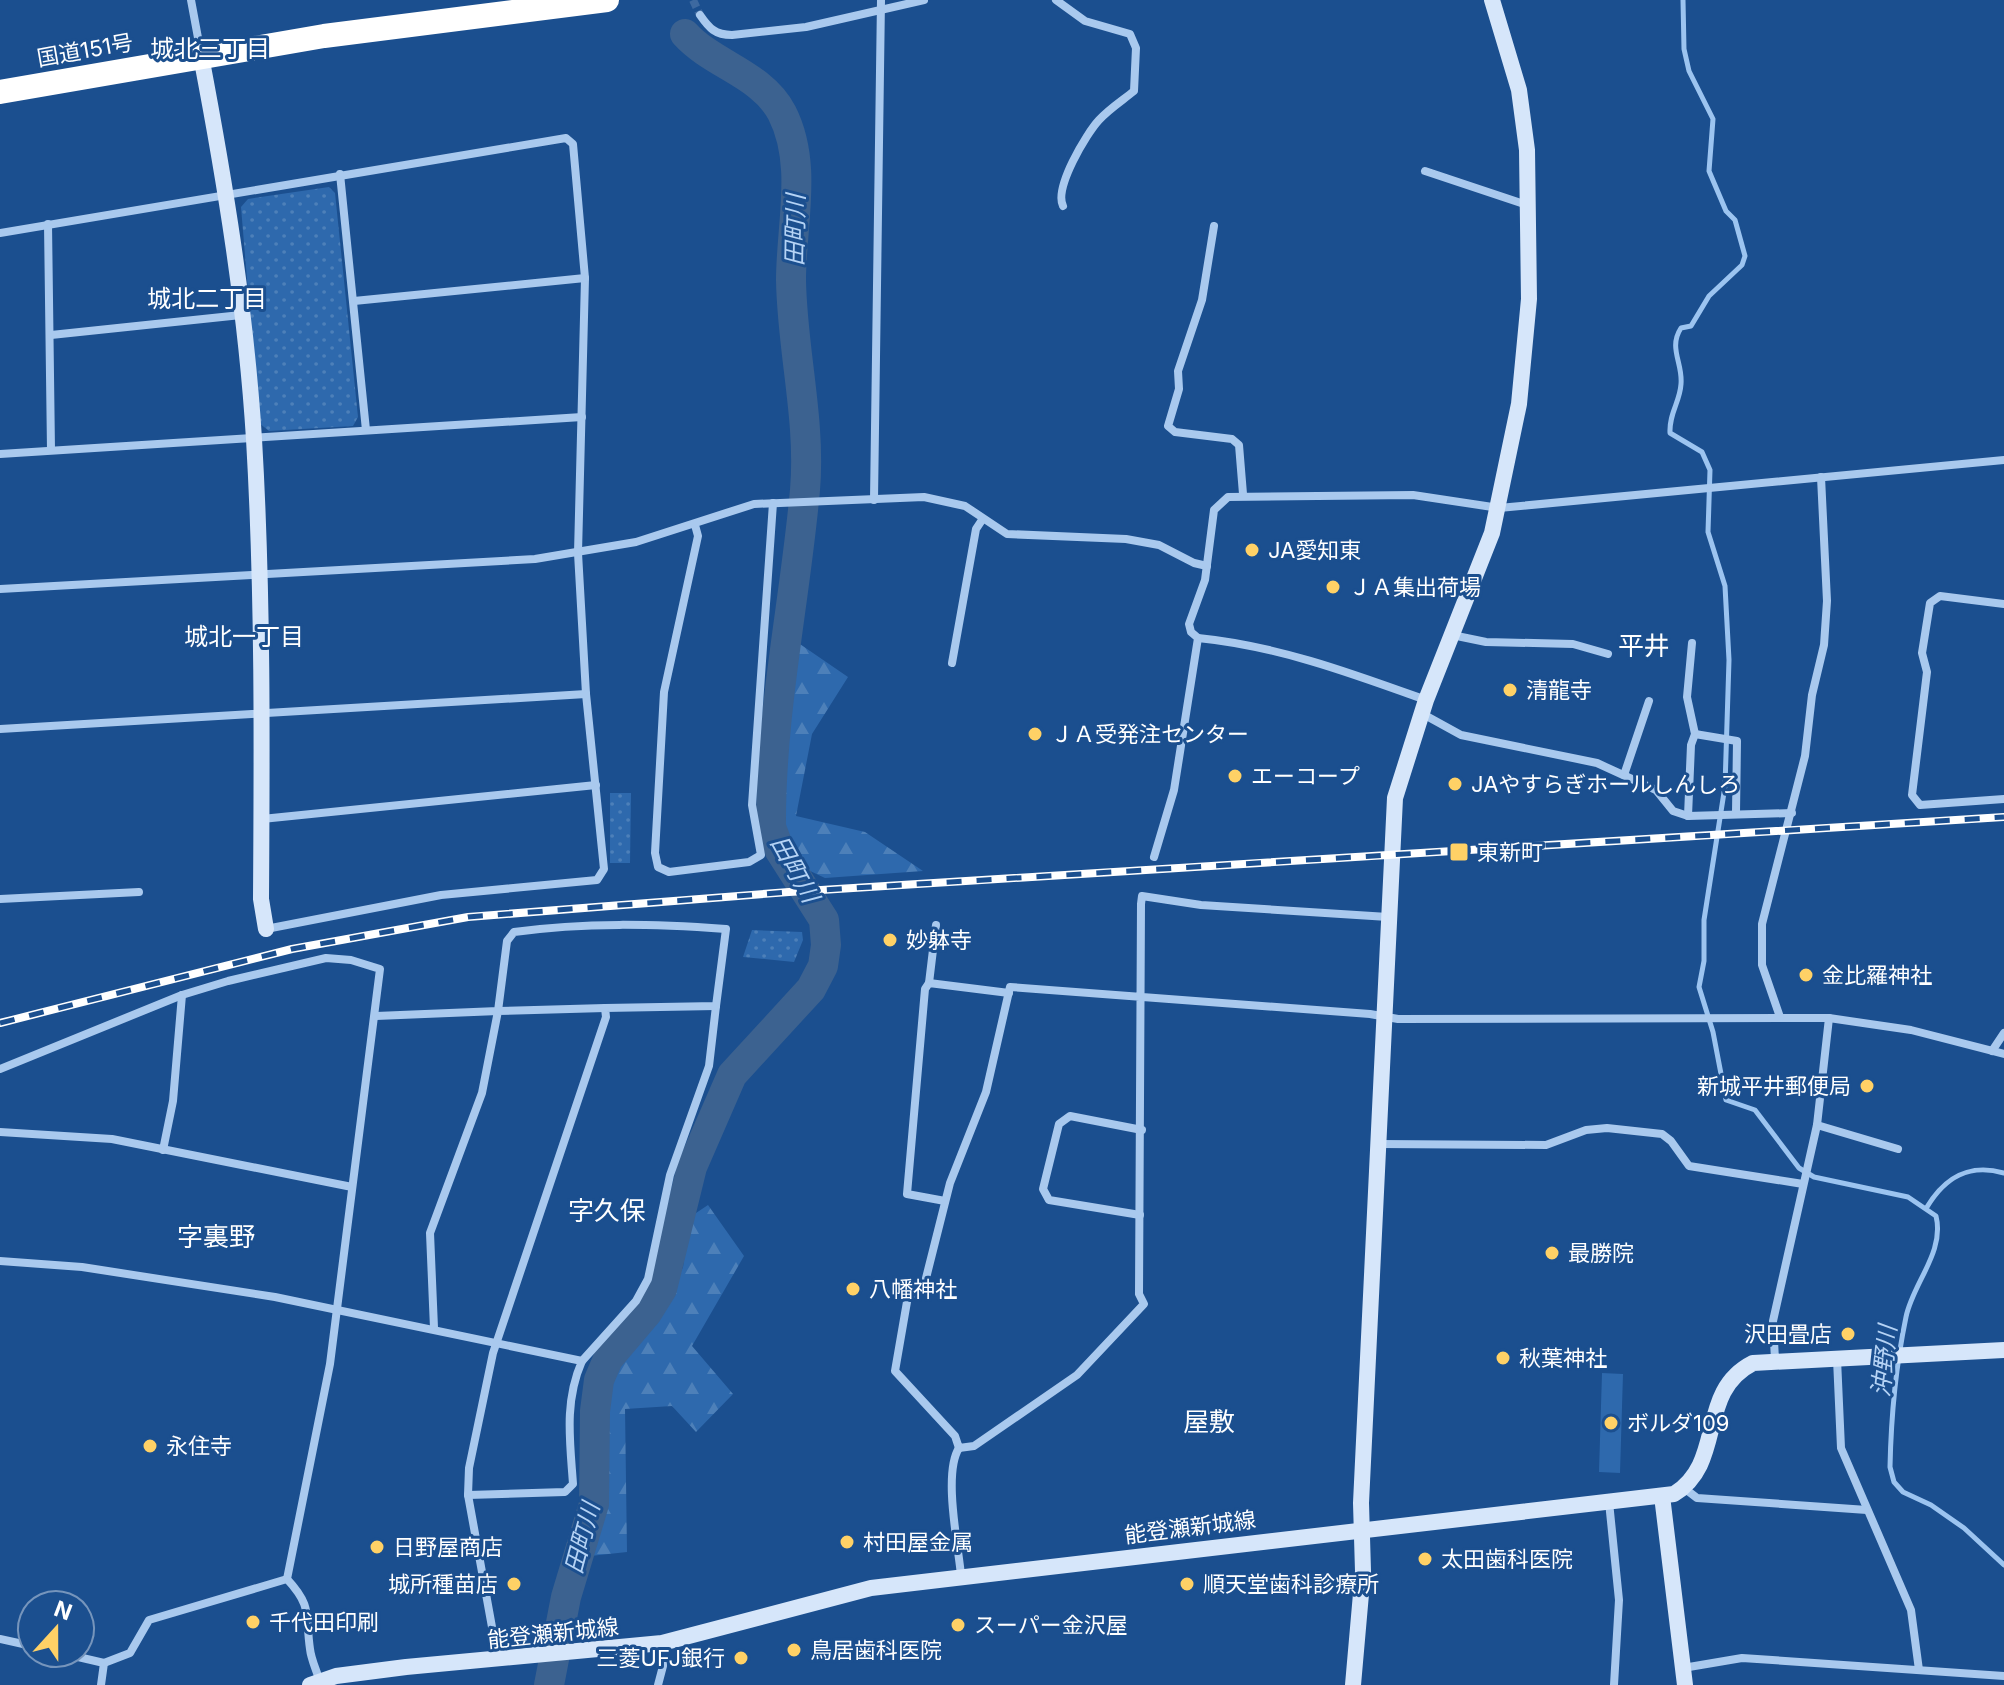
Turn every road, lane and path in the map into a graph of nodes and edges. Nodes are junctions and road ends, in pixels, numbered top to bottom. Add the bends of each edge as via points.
1 (191, 0) edge
2 (607, 0) edge
3 (924, 0) edge
4 (1056, 0) edge
5 (1492, 0) edge
6 (880, 5) edge
7 (479, 7) edge
8 (700, 15) tunnel mouth
9 (201, 56) junction
10 (0, 92) edge
11 (1425, 171) dead end
12 (340, 174) junction
13 (227, 193) junction
14 (1528, 205) junction
15 (1063, 206) dead end
16 (48, 224) junction
17 (1214, 226) dead end
18 (0, 233) edge
19 (585, 278) junction
20 (354, 301) junction
21 (241, 315) junction
22 (51, 335) junction
23 (582, 417) junction
24 (366, 430) junction
25 (254, 439) junction
26 (51, 450) junction
27 (0, 454) edge
28 (2004, 460) edge
29 (1821, 477) junction
30 (1243, 494) junction
31 (874, 500) junction
32 (773, 503) junction
33 (1499, 508) junction
34 (982, 520) junction
35 (695, 525) junction
36 (578, 553) junction
37 (1207, 566) junction
38 (257, 574) junction
39 (0, 589) edge
40 (2004, 604) edge
41 (1451, 635) junction
42 (1198, 638) junction
43 (1692, 643) dead end
44 (1608, 654) dead end
45 (952, 663) dead end
46 (586, 694) junction
47 (1649, 701) dead end
48 (1423, 707) junction
49 (261, 715) junction
50 (0, 729) edge
51 (1695, 734) junction
52 (1624, 775) junction
53 (596, 785) junction
54 (2004, 799) edge
55 (1736, 813) junction
56 (1792, 813) junction
57 (1688, 816) junction
58 (262, 819) junction
59 (1154, 857) dead end
60 (139, 892) dead end
61 (0, 899) edge
62 (1388, 917) junction
63 (936, 925) dead end
64 (266, 929) joint
65 (929, 983) junction
66 (1009, 993) junction
67 (182, 995) junction
68 (1142, 999) junction
69 (716, 1006) junction
70 (605, 1008) junction
71 (498, 1011) junction
72 (376, 1016) junction
73 (1385, 1017) junction
74 (1780, 1017) junction
75 (1829, 1018) junction
76 (2004, 1033) edge
77 (1992, 1051) junction
78 (2004, 1054) edge
79 (0, 1069) edge
80 (1817, 1125) junction
81 (1142, 1130) junction
82 (0, 1132) edge
83 (1379, 1144) junction
84 (1898, 1149) dead end
85 (163, 1150) junction
86 (1803, 1184) junction
87 (352, 1187) junction
88 (945, 1201) junction
89 (1140, 1215) junction
90 (0, 1261) edge
91 (336, 1310) junction
92 (434, 1328) junction
93 (496, 1341) junction
94 (2004, 1350) edge
95 (1837, 1357) junction
96 (1775, 1360) junction
97 (582, 1361) junction
98 (959, 1448) junction
99 (1684, 1488) junction
100 (468, 1495) junction
101 (1662, 1496) junction
102 (1609, 1502) junction
103 (1867, 1510) junction
104 (1364, 1529) junction
105 (961, 1575) junction
106 (287, 1579) junction
107 (662, 1643) junction
108 (96, 1661) edge
109 (498, 1661) junction
110 (104, 1663) junction
111 (1919, 1670) junction
112 (1684, 1676) edge
113 (2004, 1676) edge
114 (315, 1682) edge
115 (101, 1685) edge
116 (658, 1685) edge
117 (1353, 1685) edge
118 (1614, 1685) edge

1 - 9 street
2 - 7 highway, 国道151号
3 - 6 street
4 - 15 street via 1085,21 1130,34 1136,48 1134,91 1098,121 1065,177
5 - 14 street via 1522,108
6 - 8 street via 806,27 732,35 720,35
6 - 31 street
7 - 9 highway, 国道151号
9 - 10 highway, 国道151号
9 - 13 street
11 - 14 street
12 - 13 street
12 - 19 street via 566,138 573,144
12 - 20 street
13 - 16 street
13 - 21 street
14 - 33 street via 1524,365
16 - 18 street
16 - 22 street
17 - 30 street via 1202,300 1178,371 1179,389 1168,426 1239,445
19 - 20 street
19 - 23 street
20 - 24 street
21 - 22 street
21 - 25 street
22 - 26 street
23 - 24 street
23 - 36 street
24 - 25 street
25 - 26 street
25 - 38 street
26 - 27 street
28 - 29 street
29 - 33 street
29 - 56 street via 1824,645
30 - 33 street via 1413,495
30 - 37 street via 1228,497 1214,510
31 - 32 street
31 - 34 street via 951,501
32 - 35 street via 754,504
32 - 35 street via 752,805 761,855 749,862 669,872 658,867 655,853 661,724 698,536
33 - 41 street
34 - 37 street via 1007,534 1159,545
34 - 45 street via 976,529
35 - 36 street
36 - 38 street
36 - 46 street
37 - 42 street via 1189,624
38 - 39 street
38 - 49 street
40 - 54 street via 1940,596 1930,603 1912,795 1920,805
41 - 44 street via 1486,642 1573,644
41 - 48 street
42 - 48 street via 1244,643 1337,667
42 - 59 street via 1174,790
43 - 51 street via 1687,697
46 - 49 street
46 - 53 street
47 - 52 street
48 - 52 street via 1461,735 1550,751
48 - 62 street via 1395,798
49 - 50 street
49 - 58 street
51 - 55 street via 1737,741
51 - 57 street
52 - 57 street via 1656,790 1673,811
53 - 58 street
53 - 64 street via 604,869 597,880 441,895
55 - 56 street
55 - 57 street
56 - 74 street via 1762,924 1762,965
58 - 64 street via 261,914
60 - 61 street
62 - 68 street via 1142,896
62 - 73 street
63 - 65 street
65 - 66 street
65 - 88 street via 907,1194
66 - 68 street via 1010,987
66 - 88 street via 986,1092
67 - 72 street via 326,958 351,960 380,969
67 - 79 street
67 - 85 street
68 - 73 street
68 - 81 street
69 - 70 street
69 - 71 street via 726,929 637,923 514,932 507,941
69 - 97 street via 709,1066 670,1175 648,1279 636,1301
70 - 71 street
70 - 93 street
71 - 72 street
71 - 92 street via 482,1093 430,1233
72 - 87 street
73 - 74 street
73 - 83 street
74 - 75 street
75 - 77 street via 1911,1030
75 - 80 street
76 - 77 street
77 - 78 street
80 - 84 street
80 - 86 street
81 - 89 street
81 - 89 street via 1070,1116 1059,1124 1043,1189 1049,1200
82 - 85 street via 112,1139
83 - 86 street via 1546,1145 1607,1128 1662,1134 1689,1166
83 - 104 street via 1361,1503
85 - 87 street
86 - 96 street via 1773,1321
87 - 91 street
88 - 98 street via 923,1290 908,1296 895,1371 955,1436
89 - 98 street via 1139,1294 1144,1304 1077,1375 974,1446
90 - 91 street via 82,1267
91 - 92 street
91 - 106 street
92 - 93 street
93 - 97 street
93 - 100 street
94 - 95 street
95 - 96 street
95 - 103 street via 1841,1448
96 - 99 street via 1753,1363 1725,1385 1705,1455
97 - 100 street via 568,1416 573,1484 565,1492
98 - 105 street via 952,1480
99 - 101 street, 能登瀬新城線
99 - 103 street via 1697,1498
100 - 109 street
101 - 102 street, 能登瀬新城線
101 - 112 street
102 - 104 street, 能登瀬新城線
102 - 118 street via 1619,1600
103 - 111 street via 1900,1576 1911,1610
104 - 105 street, 能登瀬新城線
104 - 117 street
105 - 107 street, 能登瀬新城線 via 871,1588
106 - 110 street via 149,1620 130,1653
106 - 114 street via 309,1614
107 - 109 street, 能登瀬新城線
107 - 116 street
108 - 110 street
109 - 114 street, 能登瀬新城線 via 406,1667
110 - 115 street
111 - 112 street via 1742,1658
111 - 113 street

